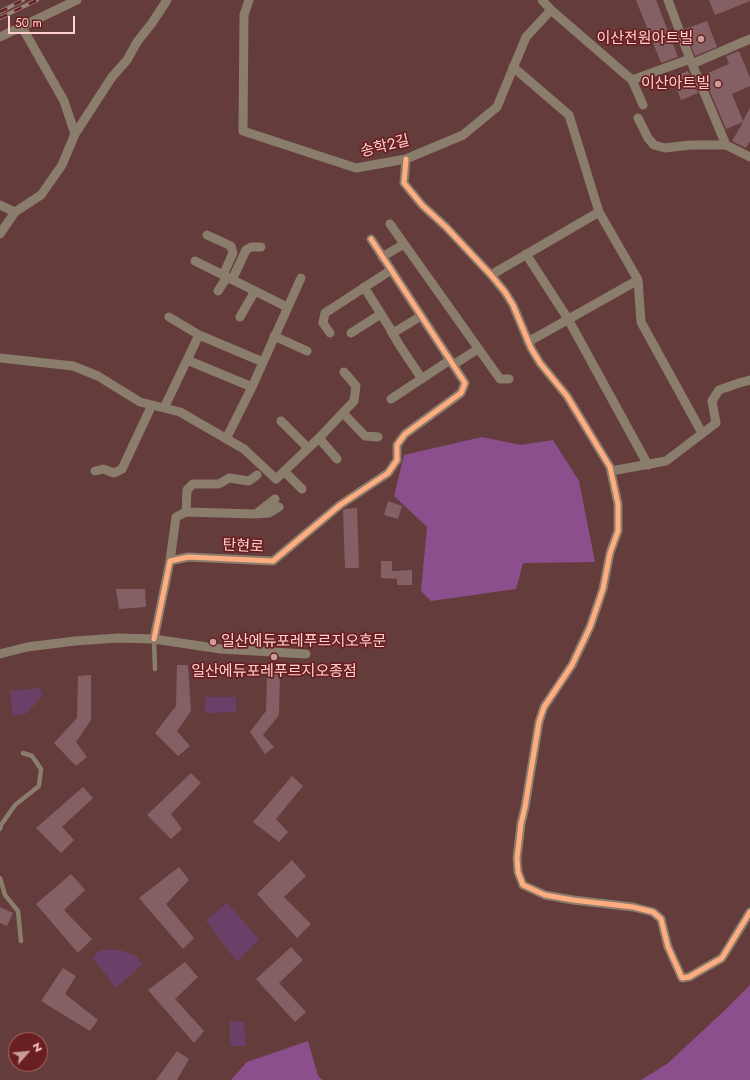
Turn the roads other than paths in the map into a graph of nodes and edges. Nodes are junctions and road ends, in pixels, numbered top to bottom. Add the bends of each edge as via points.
1 (77, 0) edge
2 (166, 0) edge
3 (249, 0) edge
4 (542, 0) edge
5 (668, 0) edge
6 (551, 10) junction
7 (22, 27) junction
8 (0, 37) edge
9 (750, 39) edge
10 (691, 62) junction
11 (513, 67) junction
12 (632, 80) junction
13 (643, 105) dead end
14 (638, 118) dead end
15 (75, 134) junction
16 (726, 145) junction
17 (750, 157) edge
18 (406, 159) junction
19 (0, 205) edge
20 (15, 212) junction
21 (599, 212) junction
22 (390, 224) dead end
23 (0, 234) edge
24 (207, 235) dead end
25 (371, 240) dead end
26 (404, 244) junction
27 (261, 247) dead end
28 (526, 254) junction
29 (382, 257) junction
30 (195, 261) dead end
31 (391, 270) junction
32 (491, 275) junction
33 (228, 277) junction
34 (301, 278) dead end
35 (638, 280) junction
36 (364, 287) junction
37 (218, 291) dead end
38 (255, 291) junction
39 (287, 307) junction
40 (381, 314) junction
41 (421, 316) junction
42 (240, 317) dead end
43 (169, 318) dead end
44 (568, 319) junction
45 (392, 331) junction
46 (330, 333) dead end
47 (351, 334) dead end
48 (199, 335) junction
49 (274, 336) junction
50 (528, 342) junction
51 (478, 349) junction
52 (307, 351) dead end
53 (0, 358) edge
54 (187, 360) junction
55 (263, 362) junction
56 (451, 362) junction
57 (344, 372) dead end
58 (422, 378) junction
59 (509, 379) dead end
60 (750, 380) edge
61 (252, 387) junction
62 (391, 399) dead end
63 (152, 405) junction
64 (164, 408) junction
65 (343, 413) junction
66 (281, 421) dead end
67 (702, 433) junction
68 (378, 437) dead end
69 (319, 438) junction
70 (226, 439) junction
71 (308, 448) junction
72 (337, 459) dead end
73 (648, 465) junction
74 (96, 471) dead end
75 (284, 471) junction
76 (611, 471) junction
77 (257, 475) dead end
78 (302, 489) dead end
79 (277, 503) dead end
80 (186, 512) junction
81 (170, 561) junction
82 (154, 639) junction
83 (0, 654) edge
84 (306, 654) dead end
85 (155, 670) dead end
86 (23, 753) dead end
87 (0, 826) edge
88 (0, 878) edge
89 (750, 912) edge
90 (21, 941) dead end

1 - 7 street
2 - 15 street
3 - 18 street, 송학2길 via 244,15 243,132 356,168
4 - 6 street
5 - 10 street
6 - 11 street, 송학2길 via 526,37
6 - 12 street
7 - 8 street
7 - 15 street via 64,100
9 - 10 street
10 - 12 street
10 - 16 street
11 - 18 street, 송학2길 via 497,107 463,134
11 - 21 street via 569,115
12 - 13 street
14 - 16 street via 648,138 664,148
15 - 20 street via 62,165 41,195
16 - 17 street
18 - 32 street via 404,183 422,205 446,226
19 - 20 street
20 - 23 street
21 - 28 street
21 - 35 street
22 - 26 street
24 - 33 street via 231,246 233,253
25 - 29 street
26 - 29 street
26 - 51 street
27 - 33 street via 246,250
28 - 32 street
28 - 44 street
29 - 31 street
30 - 33 street
31 - 36 street
31 - 41 street
32 - 50 street via 506,292
33 - 37 street
33 - 38 street
34 - 39 street
35 - 44 street
35 - 67 street via 641,322
36 - 40 street
36 - 46 street via 325,313 323,323
38 - 39 street
38 - 42 street
39 - 49 street
40 - 45 street
40 - 47 street
41 - 45 street via 393,333
41 - 56 street
43 - 48 street
44 - 50 street
44 - 73 street
45 - 58 street
48 - 54 street
48 - 55 street
49 - 52 street
49 - 55 street
50 - 76 street via 540,363 567,396
51 - 56 street
51 - 59 street via 500,379
53 - 63 street via 73,366 98,376 140,402
54 - 61 street
54 - 64 street
55 - 61 street
56 - 58 street
56 - 81 street, 탄현로 via 465,383 461,394 405,434 397,446 397,460 388,473 340,505 273,561 188,556
57 - 65 street via 356,386 354,401
58 - 62 street
60 - 67 street via 719,390 712,401 716,423
61 - 70 street
63 - 64 street
63 - 74 street via 122,469 114,473 103,469
64 - 70 street via 180,412
65 - 68 street via 365,436
65 - 69 street
66 - 71 street
67 - 73 street via 666,461
69 - 71 street
69 - 72 street
70 - 75 street via 244,449 276,479
71 - 75 street
73 - 76 street
75 - 78 street
76 - 89 street via 618,504 618,531 590,628 572,665 544,706 539,722 521,824 518,872 523,885 546,895 653,912 660,919 668,947 682,978 689,977 722,958
77 - 80 street via 249,481 229,478 219,484 193,484 187,490
79 - 80 street via 269,512 255,514
80 - 81 street via 176,517
81 - 82 street
82 - 83 street via 75,641 27,647
82 - 84 street via 221,649
82 - 85 lane
86 - 87 lane via 32,756 41,769 39,786 15,805
88 - 90 lane via 5,895 18,910

